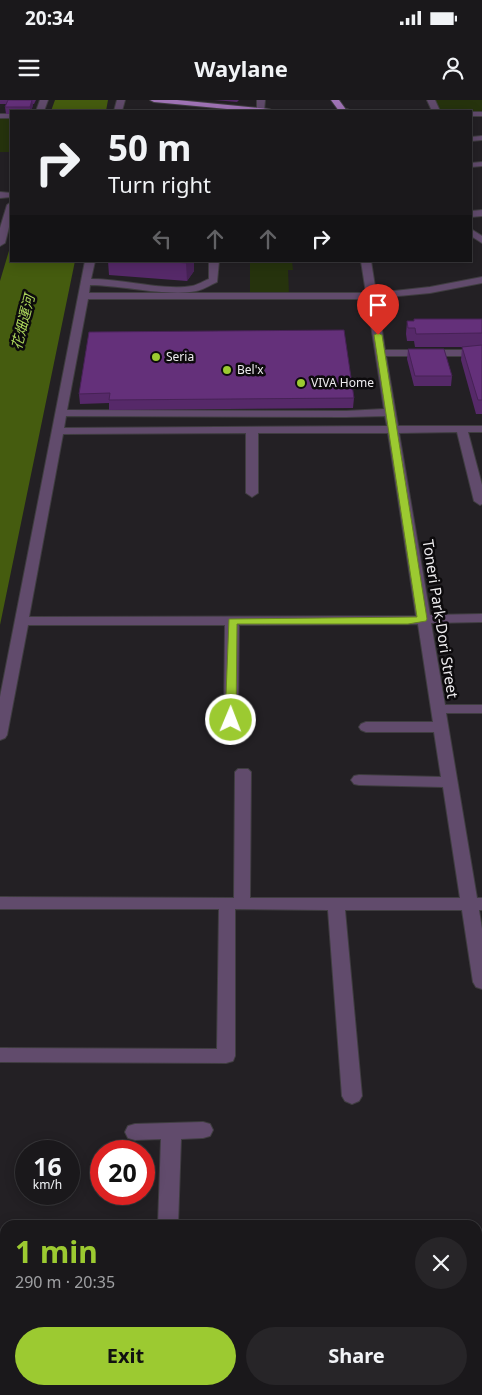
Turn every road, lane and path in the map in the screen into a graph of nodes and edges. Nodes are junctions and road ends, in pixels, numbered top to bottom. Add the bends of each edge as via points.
1 (156, 100) edge
2 (255, 110) edge
3 (10, 208) edge
4 (0, 243) edge
5 (90, 262) edge
6 (214, 262) edge
7 (366, 262) edge
8 (482, 280) edge
9 (86, 282) junction
10 (204, 284) junction
11 (83, 296) junction
12 (209, 296) junction
13 (372, 296) junction
14 (482, 353) edge
15 (381, 354) junction
16 (390, 412) junction
17 (60, 413) junction
18 (393, 429) junction
19 (462, 429) junction
20 (482, 429) edge
21 (57, 431) junction
22 (252, 431) junction
23 (252, 493) dead end
24 (480, 500) dead end
25 (482, 618) edge
26 (422, 619) junction
27 (21, 621) junction
28 (232, 621) junction
29 (438, 709) junction
30 (482, 709) edge
31 (231, 720) dead end
32 (366, 727) dead end
33 (441, 727) junction
34 (0, 736) edge
35 (243, 772) dead end
36 (359, 780) dead end
37 (451, 782) junction
38 (0, 903) edge
39 (235, 904) junction
40 (336, 904) junction
41 (476, 904) edge
42 (482, 982) edge
43 (0, 1055) edge
44 (352, 1096) dead end
45 (202, 1130) dead end
46 (171, 1131) junction
47 (135, 1132) dead end
48 (168, 1220) edge

1 - 2 main road
3 - 4 street
5 - 9 street
6 - 10 street via 214,280
7 - 13 street, Toneri Park-Dori Street
8 - 13 street
9 - 10 street via 185,289
9 - 11 street
10 - 12 street via 209,286
11 - 12 street
11 - 17 street
12 - 13 street
13 - 15 street, Toneri Park-Dori Street
14 - 15 street
15 - 16 street, Toneri Park-Dori Street
16 - 17 street
16 - 18 street, Toneri Park-Dori Street
17 - 21 street
18 - 19 street
18 - 22 street
18 - 26 street, Toneri Park-Dori Street
19 - 20 street
19 - 24 street
21 - 22 street
21 - 27 street
22 - 23 street
25 - 26 street
26 - 28 street
26 - 29 street, Toneri Park-Dori Street
27 - 28 street
27 - 34 street
28 - 31 street
29 - 30 street
29 - 33 street, Toneri Park-Dori Street
32 - 33 street
33 - 37 street, Toneri Park-Dori Street
35 - 39 street
36 - 37 street
37 - 41 street, Toneri Park-Dori Street
38 - 39 street
39 - 40 street
39 - 43 street via 226,1056
40 - 41 street
40 - 44 street
41 - 42 street, Toneri Park-Dori Street
45 - 46 street
46 - 47 street
46 - 48 street

